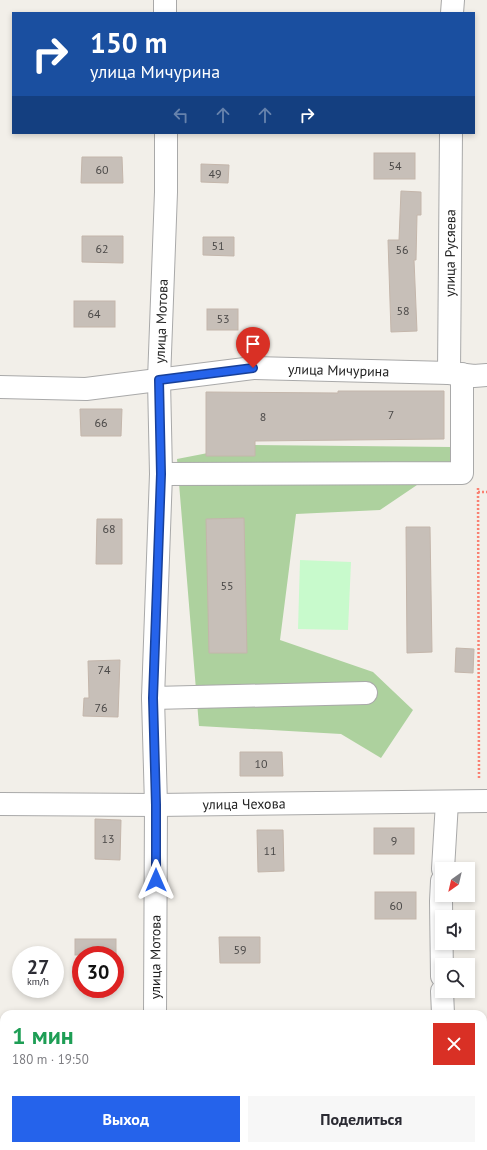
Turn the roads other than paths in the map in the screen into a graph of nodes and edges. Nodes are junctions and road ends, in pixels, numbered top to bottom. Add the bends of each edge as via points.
1 (165, 0) edge
2 (453, 0) edge
3 (166, 12) edge
4 (452, 12) edge
5 (166, 134) edge
6 (451, 134) edge
7 (456, 373) junction
8 (487, 375) edge
9 (159, 380) junction
10 (0, 387) edge
11 (161, 474) junction
12 (366, 693) dead end
13 (153, 698) junction
14 (487, 801) edge
15 (447, 802) junction
16 (0, 804) edge
17 (156, 805) junction
18 (443, 862) edge
19 (441, 902) edge
20 (442, 958) edge
21 (442, 998) edge
22 (155, 1010) edge
23 (443, 1010) edge

1 - 3 street
2 - 4 street
5 - 9 street, улица Мотова
6 - 7 street, улица Русяева
7 - 8 street, улица Мичурина
7 - 9 street, улица Мичурина via 253,368
7 - 11 street, улица Русяева via 462,473
9 - 10 street, улица Мичурина via 86,389
9 - 11 street, улица Мотова
11 - 13 street, улица Мотова
12 - 13 street
13 - 17 street, улица Мотова
14 - 15 street, улица Чехова
15 - 17 street, улица Чехова
15 - 18 street
16 - 17 street, улица Чехова
17 - 22 street, улица Мотова
19 - 20 street
21 - 23 street

